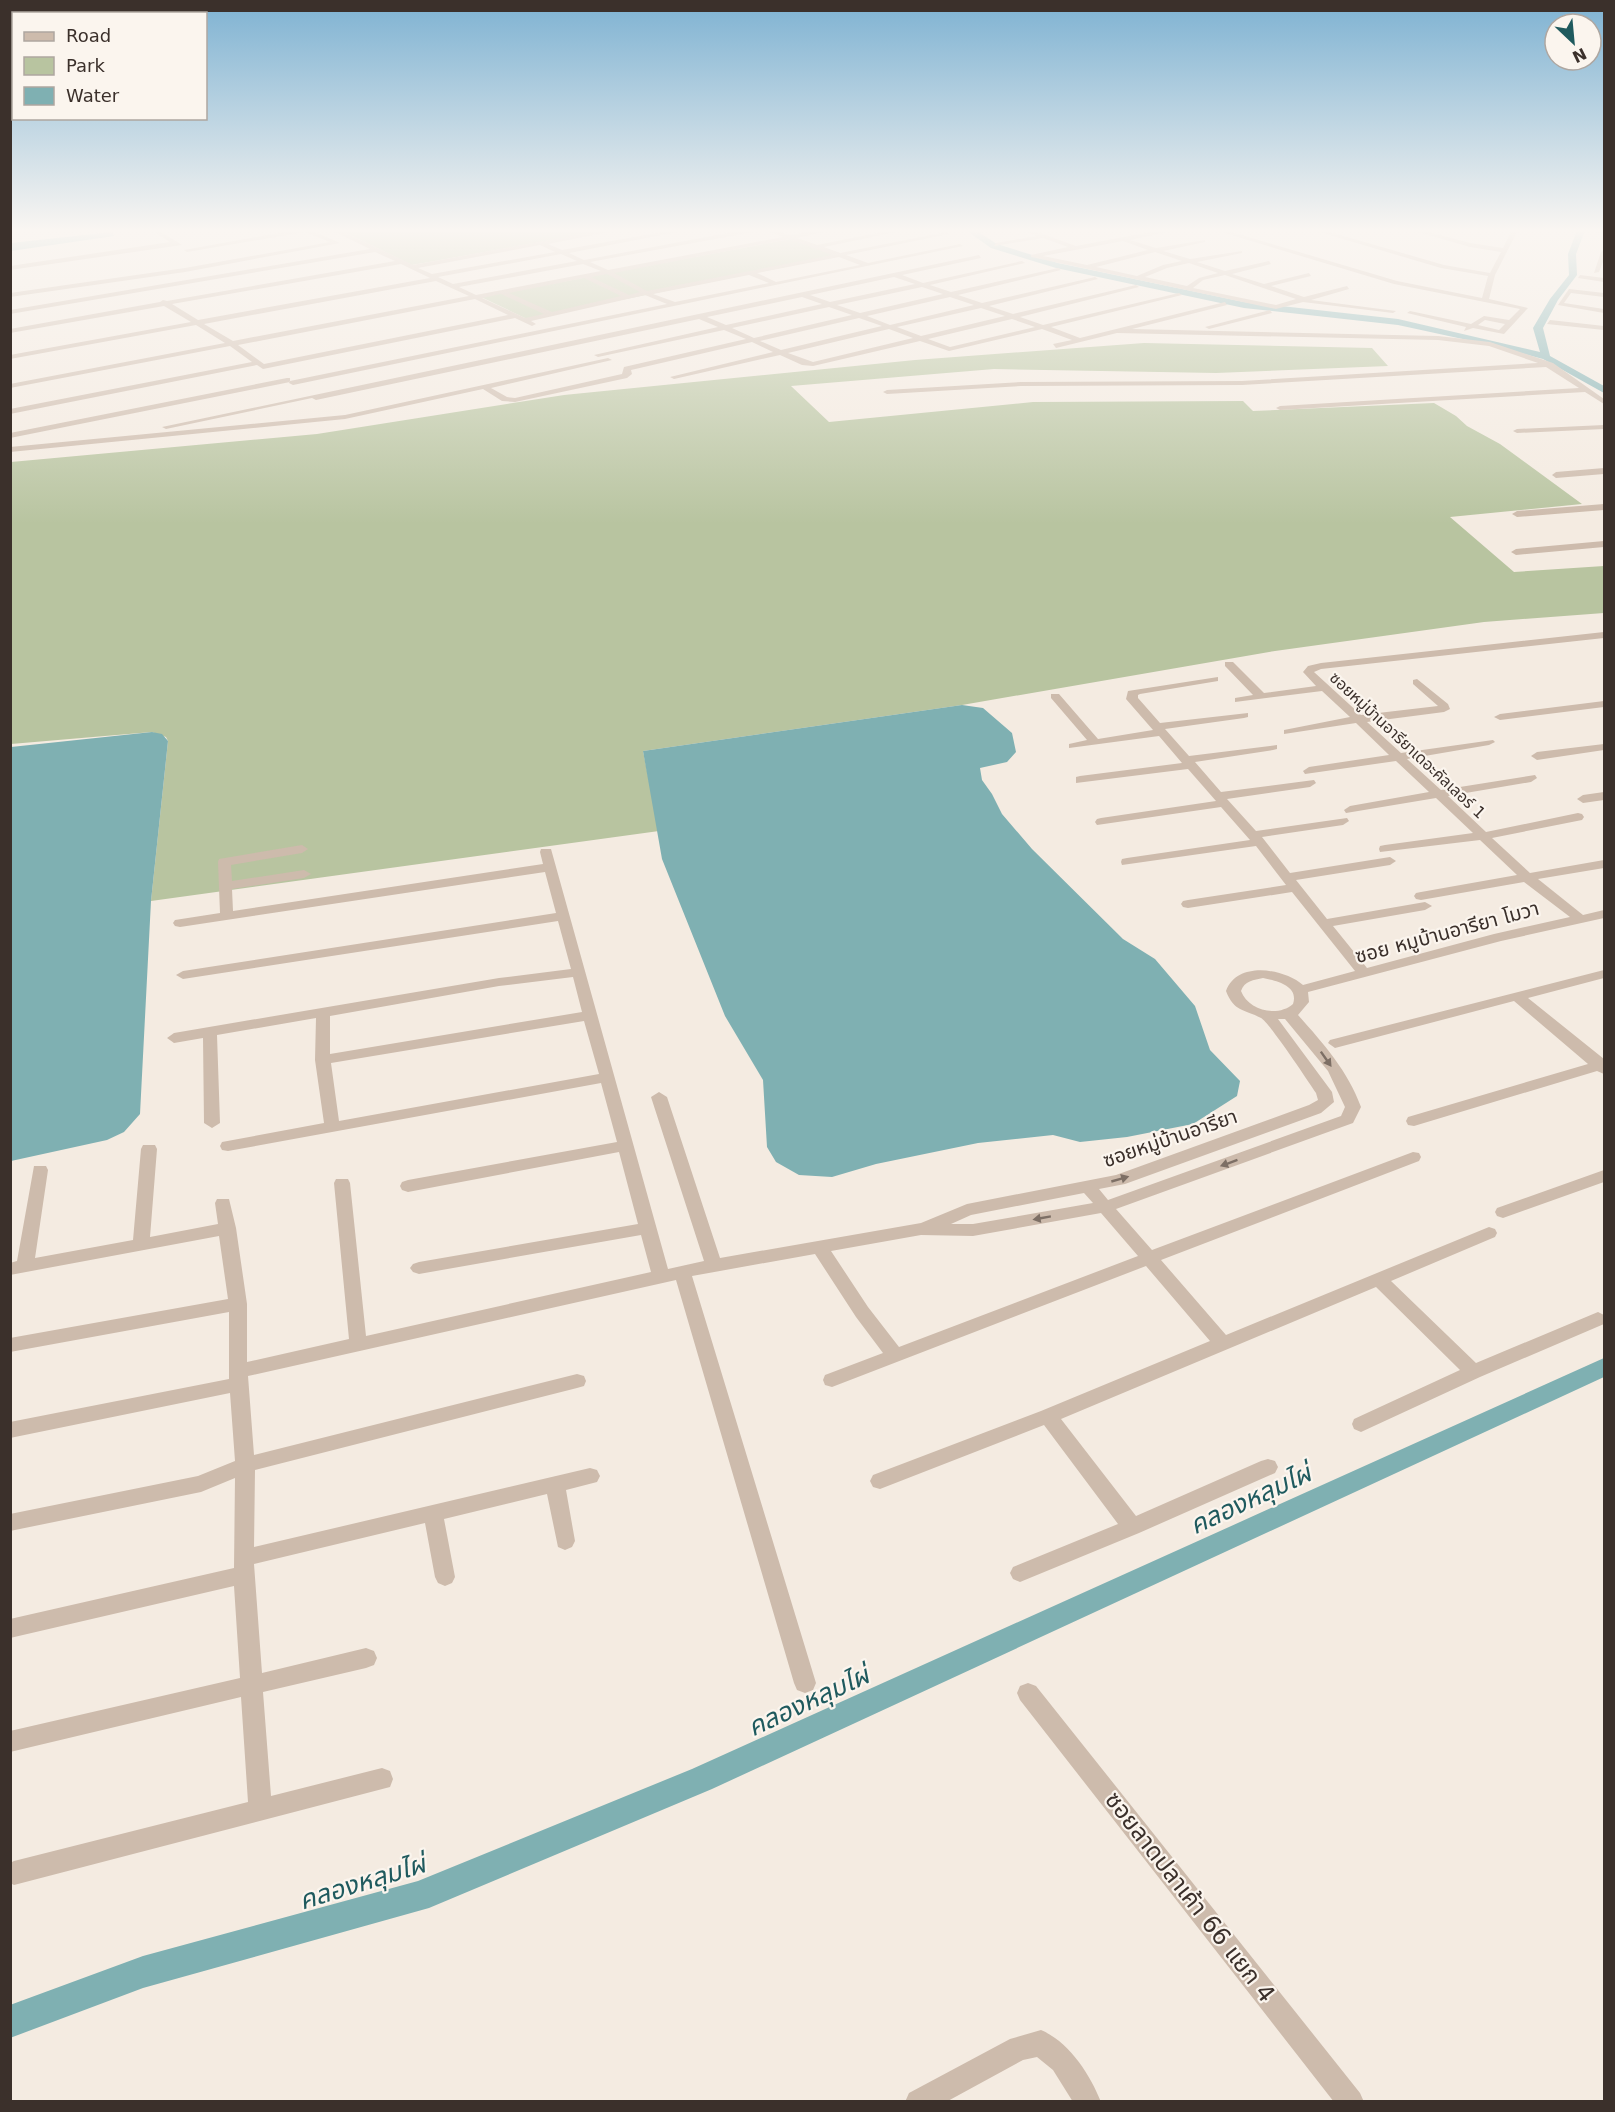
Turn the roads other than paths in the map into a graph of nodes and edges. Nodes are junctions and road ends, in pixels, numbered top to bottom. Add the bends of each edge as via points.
1 (35, 327) edge
2 (177, 327) edge
3 (202, 327) edge
4 (322, 327) edge
5 (461, 327) edge
6 (539, 327) edge
7 (564, 327) edge
8 (650, 327) edge
9 (724, 327) joint
10 (813, 327) edge
11 (889, 327) joint
12 (975, 327) edge
13 (1040, 327) edge
14 (1050, 327) edge
15 (1135, 327) edge
16 (1213, 327) edge
17 (1470, 327) edge
18 (1044, 328) junction
19 (546, 330) junction
20 (10, 331) edge
21 (1118, 331) junction
22 (1461, 332) dead end
23 (1188, 333) junction
24 (922, 339) junction
25 (754, 340) junction
26 (1080, 340) junction
27 (573, 343) junction
28 (232, 344) junction
29 (1056, 346) dead end
30 (780, 351) junction
31 (598, 355) junction
32 (10, 357) edge
33 (608, 360) junction
34 (260, 365) junction
35 (1550, 365) junction
36 (627, 369) junction
37 (674, 376) dead end
38 (290, 381) junction
39 (10, 386) edge
40 (485, 387) junction
41 (1585, 390) junction
42 (887, 392) dead end
43 (314, 397) junction
44 (1605, 402) edge
45 (326, 405) dead end
46 (1280, 408) dead end
47 (335, 411) dead end
48 (10, 412) edge
49 (345, 417) junction
50 (1605, 427) edge
51 (1517, 431) dead end
52 (10, 436) edge
53 (95, 442) junction
54 (10, 450) edge
55 (1605, 471) edge
56 (1556, 475) dead end
57 (1605, 507) edge
58 (1517, 514) dead end
59 (1605, 544) edge
60 (1516, 552) dead end
61 (1605, 635) edge
62 (1228, 664) dead end
63 (1214, 679) dead end
64 (1417, 682) dead end
65 (1323, 688) junction
66 (1054, 696) dead end
67 (1262, 697) junction
68 (1239, 700) dead end
69 (1605, 704) edge
70 (1244, 715) dead end
71 (1500, 717) dead end
72 (1360, 719) junction
73 (1160, 730) junction
74 (1288, 732) dead end
75 (1488, 742) dead end
76 (1095, 743) junction
77 (1073, 746) dead end
78 (1273, 747) dead end
79 (1605, 747) edge
80 (1395, 756) junction
81 (1537, 756) dead end
82 (1189, 762) junction
83 (1531, 778) dead end
84 (1080, 780) dead end
85 (1438, 795) junction
86 (1605, 796) edge
87 (1222, 799) junction
88 (1583, 799) dead end
89 (1578, 817) dead end
90 (1101, 822) dead end
91 (1482, 836) junction
92 (1256, 838) junction
93 (302, 849) dead end
94 (1127, 862) dead end
95 (1605, 864) edge
96 (304, 874) dead end
97 (1529, 879) junction
98 (1292, 882) junction
99 (226, 886) junction
100 (1188, 904) dead end
101 (1605, 914) edge
102 (227, 915) junction
103 (564, 916) junction
104 (1579, 918) junction
105 (180, 923) dead end
106 (1325, 923) junction
107 (579, 972) junction
108 (1364, 974) junction
109 (1605, 974) edge
110 (183, 975) dead end
111 (1300, 990) junction
112 (1517, 996) junction
113 (323, 1013) junction
114 (591, 1014) junction
115 (1289, 1014) junction
116 (1268, 1016) junction
117 (210, 1032) junction
118 (174, 1038) dead end
119 (1335, 1043) dead end
120 (323, 1060) junction
121 (1603, 1066) edge
122 (608, 1077) junction
123 (658, 1097) dead end
124 (1414, 1121) dead end
125 (212, 1123) dead end
126 (332, 1128) junction
127 (627, 1145) junction
128 (228, 1146) dead end
129 (149, 1149) dead end
130 (1413, 1157) dead end
131 (40, 1170) dead end
132 (1605, 1176) edge
133 (342, 1183) dead end
134 (408, 1186) dead end
135 (1088, 1187) junction
136 (223, 1203) dead end
137 (1105, 1207) junction
138 (1503, 1212) dead end
139 (228, 1227) junction
140 (647, 1228) junction
141 (921, 1229) junction
142 (1489, 1233) dead end
143 (141, 1245) junction
144 (819, 1247) junction
145 (1149, 1258) junction
146 (714, 1266) junction
147 (18, 1267) edge
148 (419, 1268) dead end
149 (682, 1272) junction
150 (661, 1276) junction
151 (1380, 1280) junction
152 (238, 1304) junction
153 (1598, 1319) dead end
154 (358, 1344) junction
155 (1224, 1344) junction
156 (10, 1345) edge
157 (896, 1356) junction
158 (1473, 1372) junction
159 (238, 1377) junction
160 (832, 1380) dead end
161 (577, 1381) dead end
162 (1048, 1416) junction
163 (1361, 1424) dead end
164 (10, 1430) edge
165 (245, 1465) junction
166 (1268, 1467) dead end
167 (591, 1476) dead end
168 (880, 1481) dead end
169 (555, 1484) junction
170 (433, 1512) junction
171 (10, 1523) edge
172 (1132, 1527) junction
173 (565, 1541) dead end
174 (244, 1567) junction
175 (1020, 1573) dead end
176 (445, 1577) dead end
177 (10, 1629) edge
178 (366, 1658) dead end
179 (805, 1683) dead end
180 (251, 1684) junction
181 (1029, 1693) dead end
182 (10, 1742) edge
183 (382, 1779) dead end
184 (260, 1809) junction
185 (14, 1873) dead end
186 (918, 2102) edge
187 (1088, 2102) edge
188 (1351, 2102) edge

1 - 20 street
2 - 32 street
3 - 28 street
4 - 28 street
5 - 34 street
6 - 19 street
7 - 19 street
8 - 27 street
9 - 25 street
9 - 31 street
10 - 25 street
11 - 24 street
11 - 30 street
12 - 24 street
13 - 18 street
14 - 18 street
15 - 21 street
16 - 23 street
17 - 22 street
18 - 24 street via 950,350
18 - 26 street
19 - 27 street
19 - 38 street
21 - 23 street
21 - 26 street
23 - 35 street via 1471,340
24 - 30 street via 813,364
25 - 30 street
25 - 36 street
26 - 29 street
27 - 31 street
27 - 43 street
28 - 34 street
28 - 39 street
30 - 37 street
31 - 33 street
33 - 36 street
33 - 40 street
34 - 38 street
34 - 48 street
35 - 41 street
35 - 42 street via 1242,383 1021,384
36 - 40 street via 624,376 515,400 505,399
38 - 43 street
38 - 52 street
40 - 49 street
41 - 44 street
41 - 46 street
43 - 45 street
43 - 53 street
47 - 49 street
49 - 53 street
50 - 51 street
53 - 54 street
55 - 56 street
57 - 58 street
59 - 60 street
61 - 65 street, ซอยหมู่บ้านอารียาเดอะคัลเลอร์ 1 via 1310,669 1309,675
62 - 67 street
63 - 73 street via 1132,693 1132,699
64 - 72 street via 1444,709
65 - 67 street
65 - 72 street, ซอยหมู่บ้านอารียาเดอะคัลเลอร์ 1
66 - 76 street
67 - 68 street
69 - 71 street
70 - 73 street
72 - 74 street
72 - 80 street, ซอยหมู่บ้านอารียาเดอะคัลเลอร์ 1
73 - 76 street
73 - 82 street
75 - 80 street
76 - 77 street
78 - 82 street
79 - 81 street
80 - 85 street, ซอยหมู่บ้านอารียาเดอะคัลเลอร์ 1
80 - 87 street
82 - 84 street
82 - 87 street
83 - 85 street
85 - 91 street, ซอยหมู่บ้านอารียาเดอะคัลเลอร์ 1
85 - 92 street
86 - 88 street
87 - 90 street
87 - 92 street
89 - 91 street
91 - 97 street, ซอยหมู่บ้านอารียาเดอะคัลเลอร์ 1
91 - 98 street via 1388,855
92 - 94 street
92 - 98 street
93 - 99 street via 224,862
95 - 97 street
96 - 99 street
97 - 104 street, ซอยหมู่บ้านอารียาเดอะคัลเลอร์ 1
97 - 106 street
98 - 100 street
98 - 106 street
99 - 102 street
101 - 104 street, ซอย หมูบ้านอารียา โมวา
102 - 103 street via 548,860
102 - 105 street
103 - 107 street
103 - 110 street
104 - 108 street, ซอย หมูบ้านอารียา โมวา
106 - 108 street
107 - 113 street
107 - 114 street
108 - 111 street, ซอย หมูบ้านอารียา โมวา
109 - 112 street
111 - 115 street via 1302,1004
111 - 116 street via 1278,977 1249,975 1238,980 1233,996 1240,1005
112 - 119 street
112 - 121 street
113 - 117 street
113 - 120 street
114 - 120 street
114 - 122 street
115 - 116 street
115 -> 137 street via 1348,1090 1353,1107 1347,1119
135 -> 116 street, ซอยหมู่บ้านอารียา via 1119,1180 1326,1102 1324,1092
117 - 118 street
117 - 125 street
120 - 126 street
121 - 124 street
122 - 126 street
122 - 127 street
123 - 146 street
126 - 128 street
127 - 134 street
127 - 140 street
129 - 143 street
130 - 145 street
131 - 147 street
132 - 138 street
133 - 154 street
135 - 137 street
135 - 141 street, ซอยหมู่บ้านอารียา via 967,1210
136 - 139 street
137 -> 141 street via 973,1230
137 - 145 street
139 - 143 street
139 - 152 street
140 - 148 street
140 - 150 street
141 - 144 street
142 - 151 street
143 - 147 street
144 - 146 street
144 - 157 street
145 - 155 street
145 - 157 street
146 - 149 street
149 - 150 street
149 - 179 street
150 - 154 street
151 - 155 street
151 - 158 street
152 - 156 street
152 - 159 street
153 - 158 street
154 - 159 street
155 - 162 street
157 - 160 street
158 - 163 street
159 - 164 street
159 - 165 street
161 - 165 street
162 - 168 street
162 - 172 street
165 - 171 street via 201,1484
165 - 174 street
166 - 172 street
167 - 169 street
169 - 170 street
169 - 173 street
170 - 174 street
170 - 176 street
172 - 175 street
174 - 177 street
174 - 180 street
178 - 180 street
180 - 182 street
180 - 184 street
181 - 188 street, ซอยลาดปลาเค้า 66 แยก 4
183 - 184 street
184 - 185 street
186 - 187 street via 1018,2048 1041,2043 1062,2061

